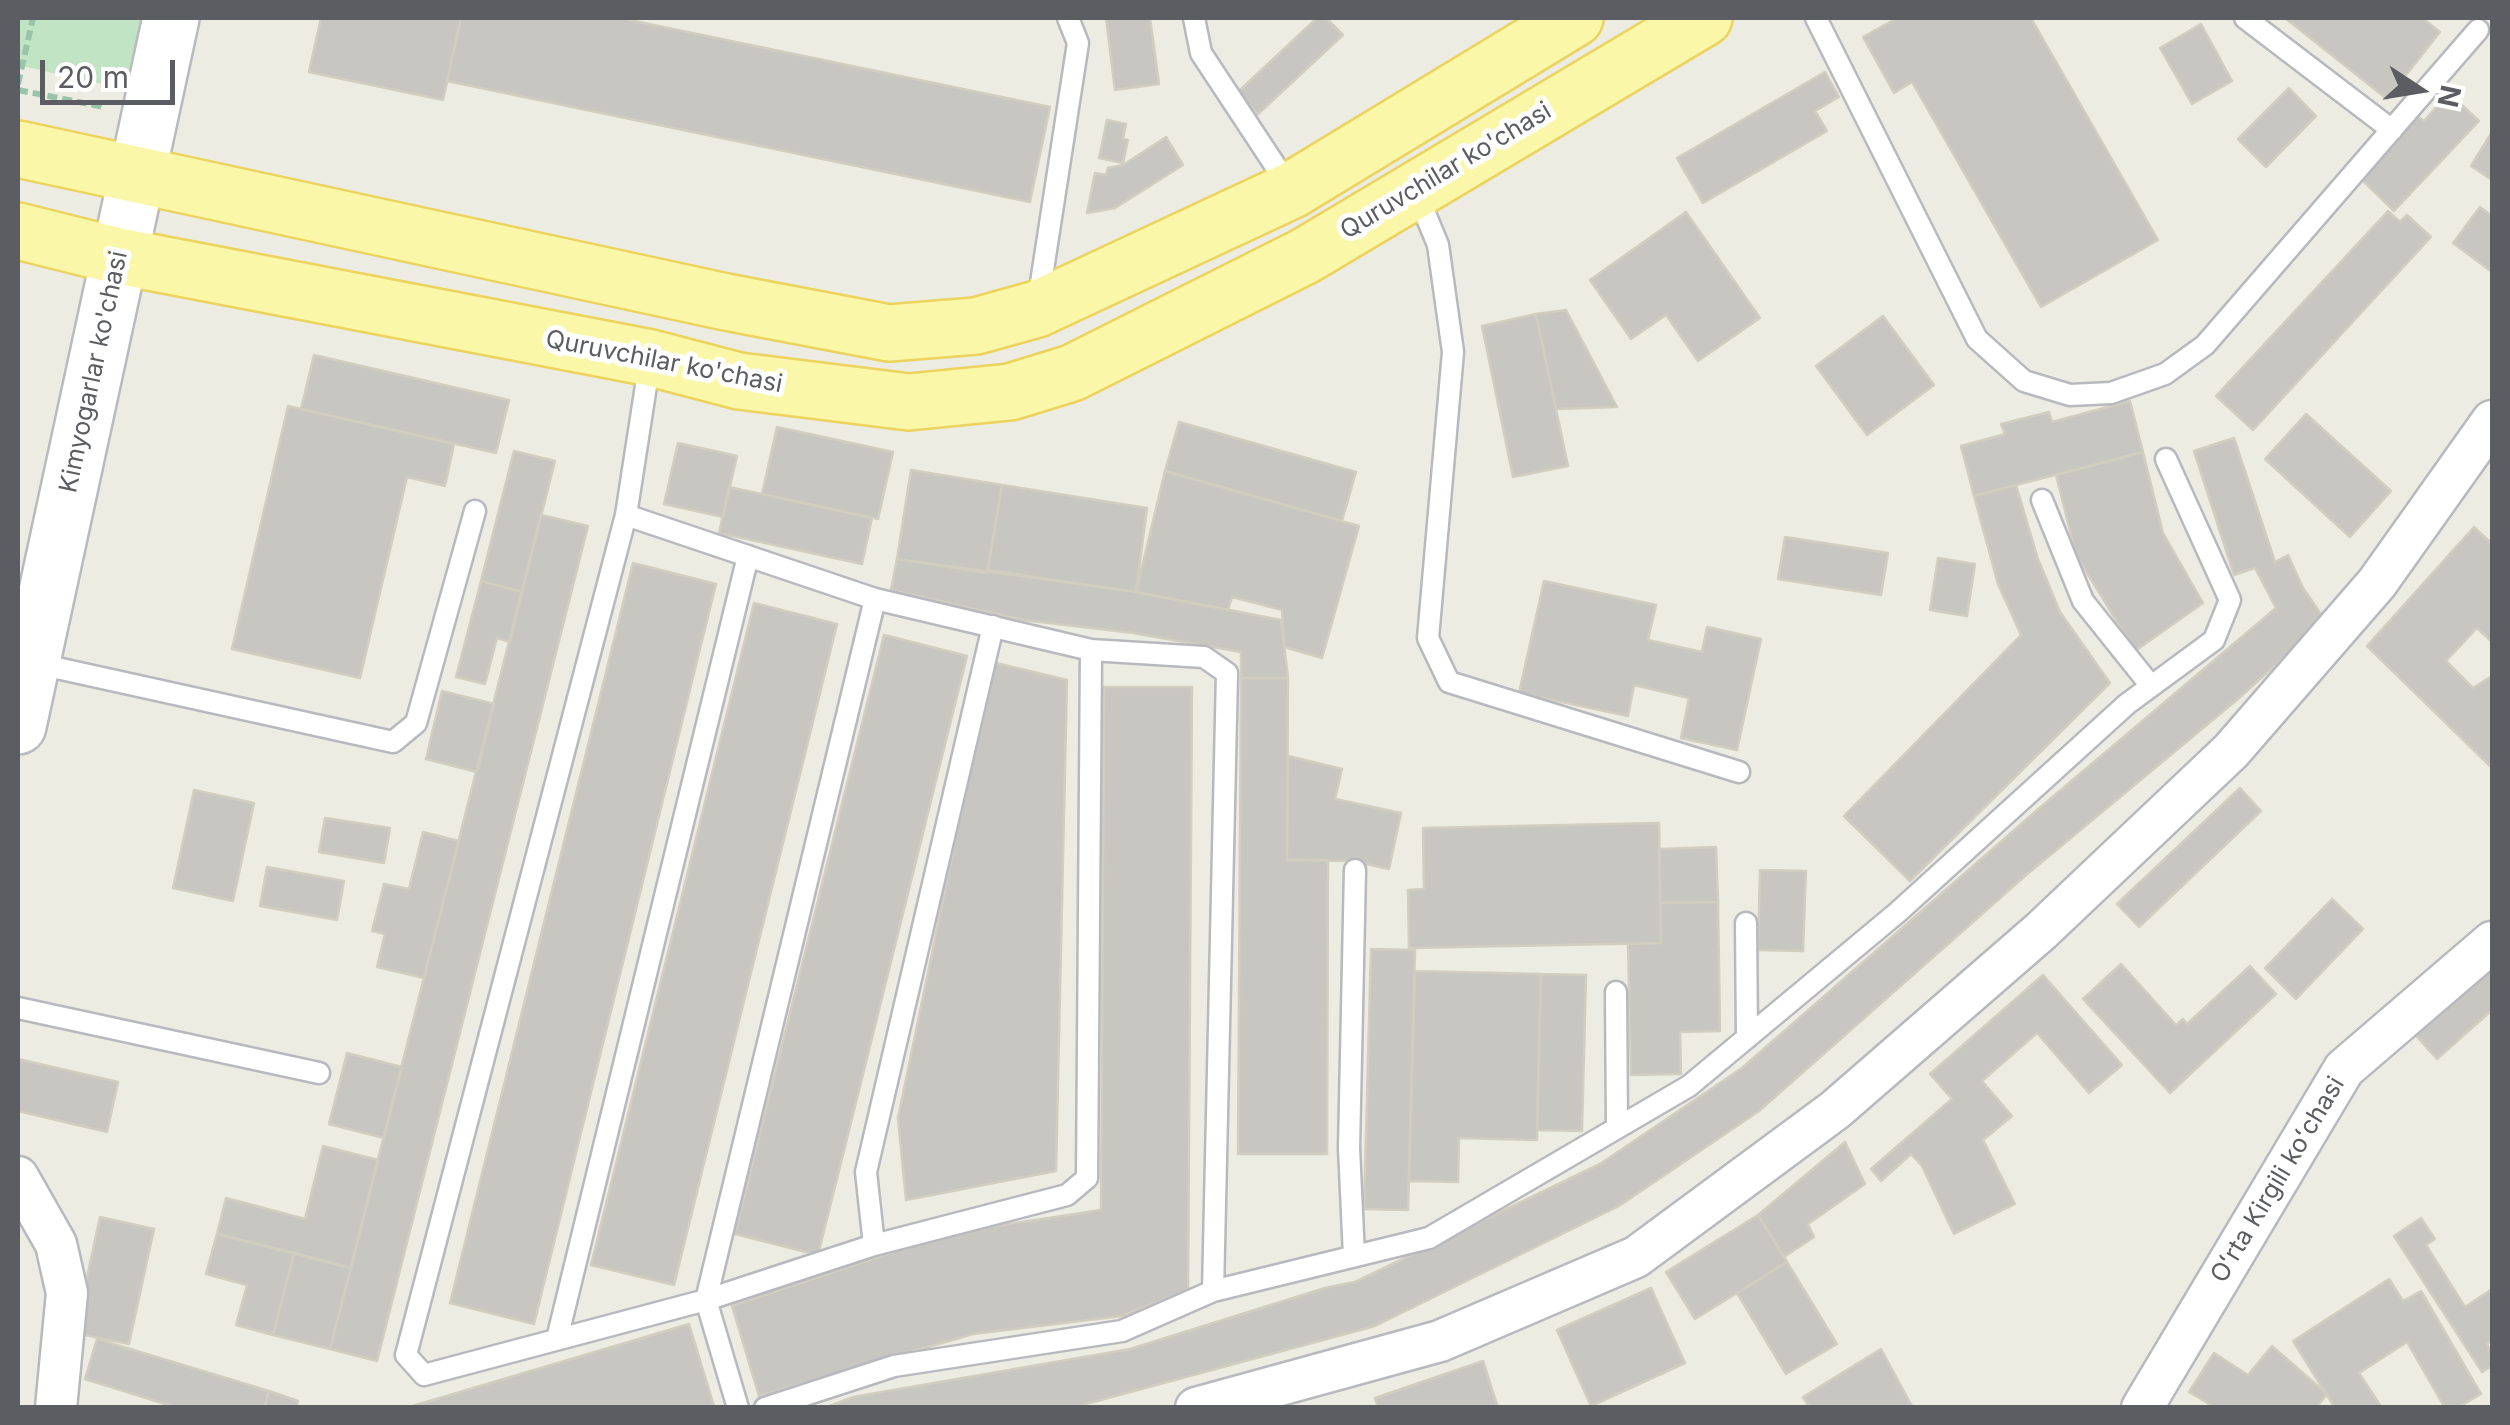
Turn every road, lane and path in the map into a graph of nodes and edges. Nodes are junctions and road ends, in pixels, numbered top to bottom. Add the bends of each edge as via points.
1 (33, 18) edge
2 (171, 18) edge
3 (1068, 18) edge
4 (1194, 18) edge
5 (1574, 18) edge
6 (1704, 18) edge
7 (1816, 18) edge
8 (2245, 18) edge
9 (2478, 30) dead end
10 (18, 87) edge
11 (150, 116) junction
12 (2392, 130) junction
13 (18, 149) edge
14 (136, 176) junction
15 (1292, 190) junction
16 (1416, 190) junction
17 (18, 231) edge
18 (118, 256) junction
19 (1037, 309) junction
20 (650, 358) junction
21 (2492, 421) edge
22 (2166, 459) dead end
23 (2042, 500) dead end
24 (475, 511) dead end
25 (626, 515) junction
26 (748, 556) junction
27 (875, 598) junction
28 (993, 626) junction
29 (1091, 650) junction
30 (32, 663) junction
31 (2152, 686) junction
32 (18, 726) edge
33 (1740, 772) dead end
34 (1355, 870) dead end
35 (1746, 922) dead end
36 (2492, 942) edge
37 (1616, 992) dead end
38 (18, 1008) edge
39 (1746, 1038) junction
40 (319, 1073) dead end
41 (1617, 1128) junction
42 (18, 1177) edge
43 (874, 1245) junction
44 (1354, 1256) junction
45 (1213, 1291) junction
46 (706, 1300) junction
47 (557, 1339) junction
48 (56, 1408) edge
49 (738, 1408) edge
50 (764, 1408) edge
51 (1196, 1408) edge
52 (2142, 1408) edge

1 - 10 path
2 - 11 street, Kimyogarlar ko'chasi
3 - 19 lane via 1078,43
4 - 15 lane via 1200,53
5 - 15 main road
6 - 16 main road, Quruvchilar ko'chasi
7 - 12 lane via 1976,339 2024,381 2070,395 2111,393 2166,374 2206,345
8 - 12 lane
9 - 12 lane
10 - 11 path
11 - 14 street, Kimyogarlar ko'chasi
13 - 14 main road
14 - 18 street, Kimyogarlar ko'chasi
14 - 19 main road via 888,334 976,326
15 - 19 main road
16 - 20 main road, Quruvchilar ko'chasi via 1305,256 1072,373 1010,392 908,402 739,381
16 - 33 lane via 1438,245 1452,352 1428,638 1449,682
17 - 18 main road, Quruvchilar ko'chasi
18 - 20 main road, Quruvchilar ko'chasi
18 - 30 street, Kimyogarlar ko'chasi
20 - 25 lane
21 - 51 street via 2378,582 2231,751 2041,931 1835,1110 1636,1257 1440,1341
22 - 31 lane via 2230,600 2214,640
23 - 31 lane via 2083,601
24 - 30 lane via 416,723 393,742
25 - 26 lane
25 - 47 lane via 406,1355 424,1375
26 - 27 lane
26 - 47 lane
27 - 28 lane
27 - 46 lane
28 - 29 lane
28 - 43 lane via 866,1172
29 - 43 lane via 1086,1178 1067,1195
29 - 45 lane via 1204,657 1227,673
30 - 32 street, Kimyogarlar ko'chasi
31 - 39 lane
34 - 44 lane via 1349,1148
35 - 39 lane
36 - 52 street, Oʻrta Kirgili koʻchasi via 2344,1069
37 - 41 lane
38 - 40 lane
39 - 41 lane via 1689,1086
41 - 44 lane via 1428,1238
42 - 48 street via 56,1244 66,1294
43 - 46 lane
44 - 45 lane
45 - 50 lane via 1122,1331 894,1366
46 - 47 lane
46 - 49 lane

